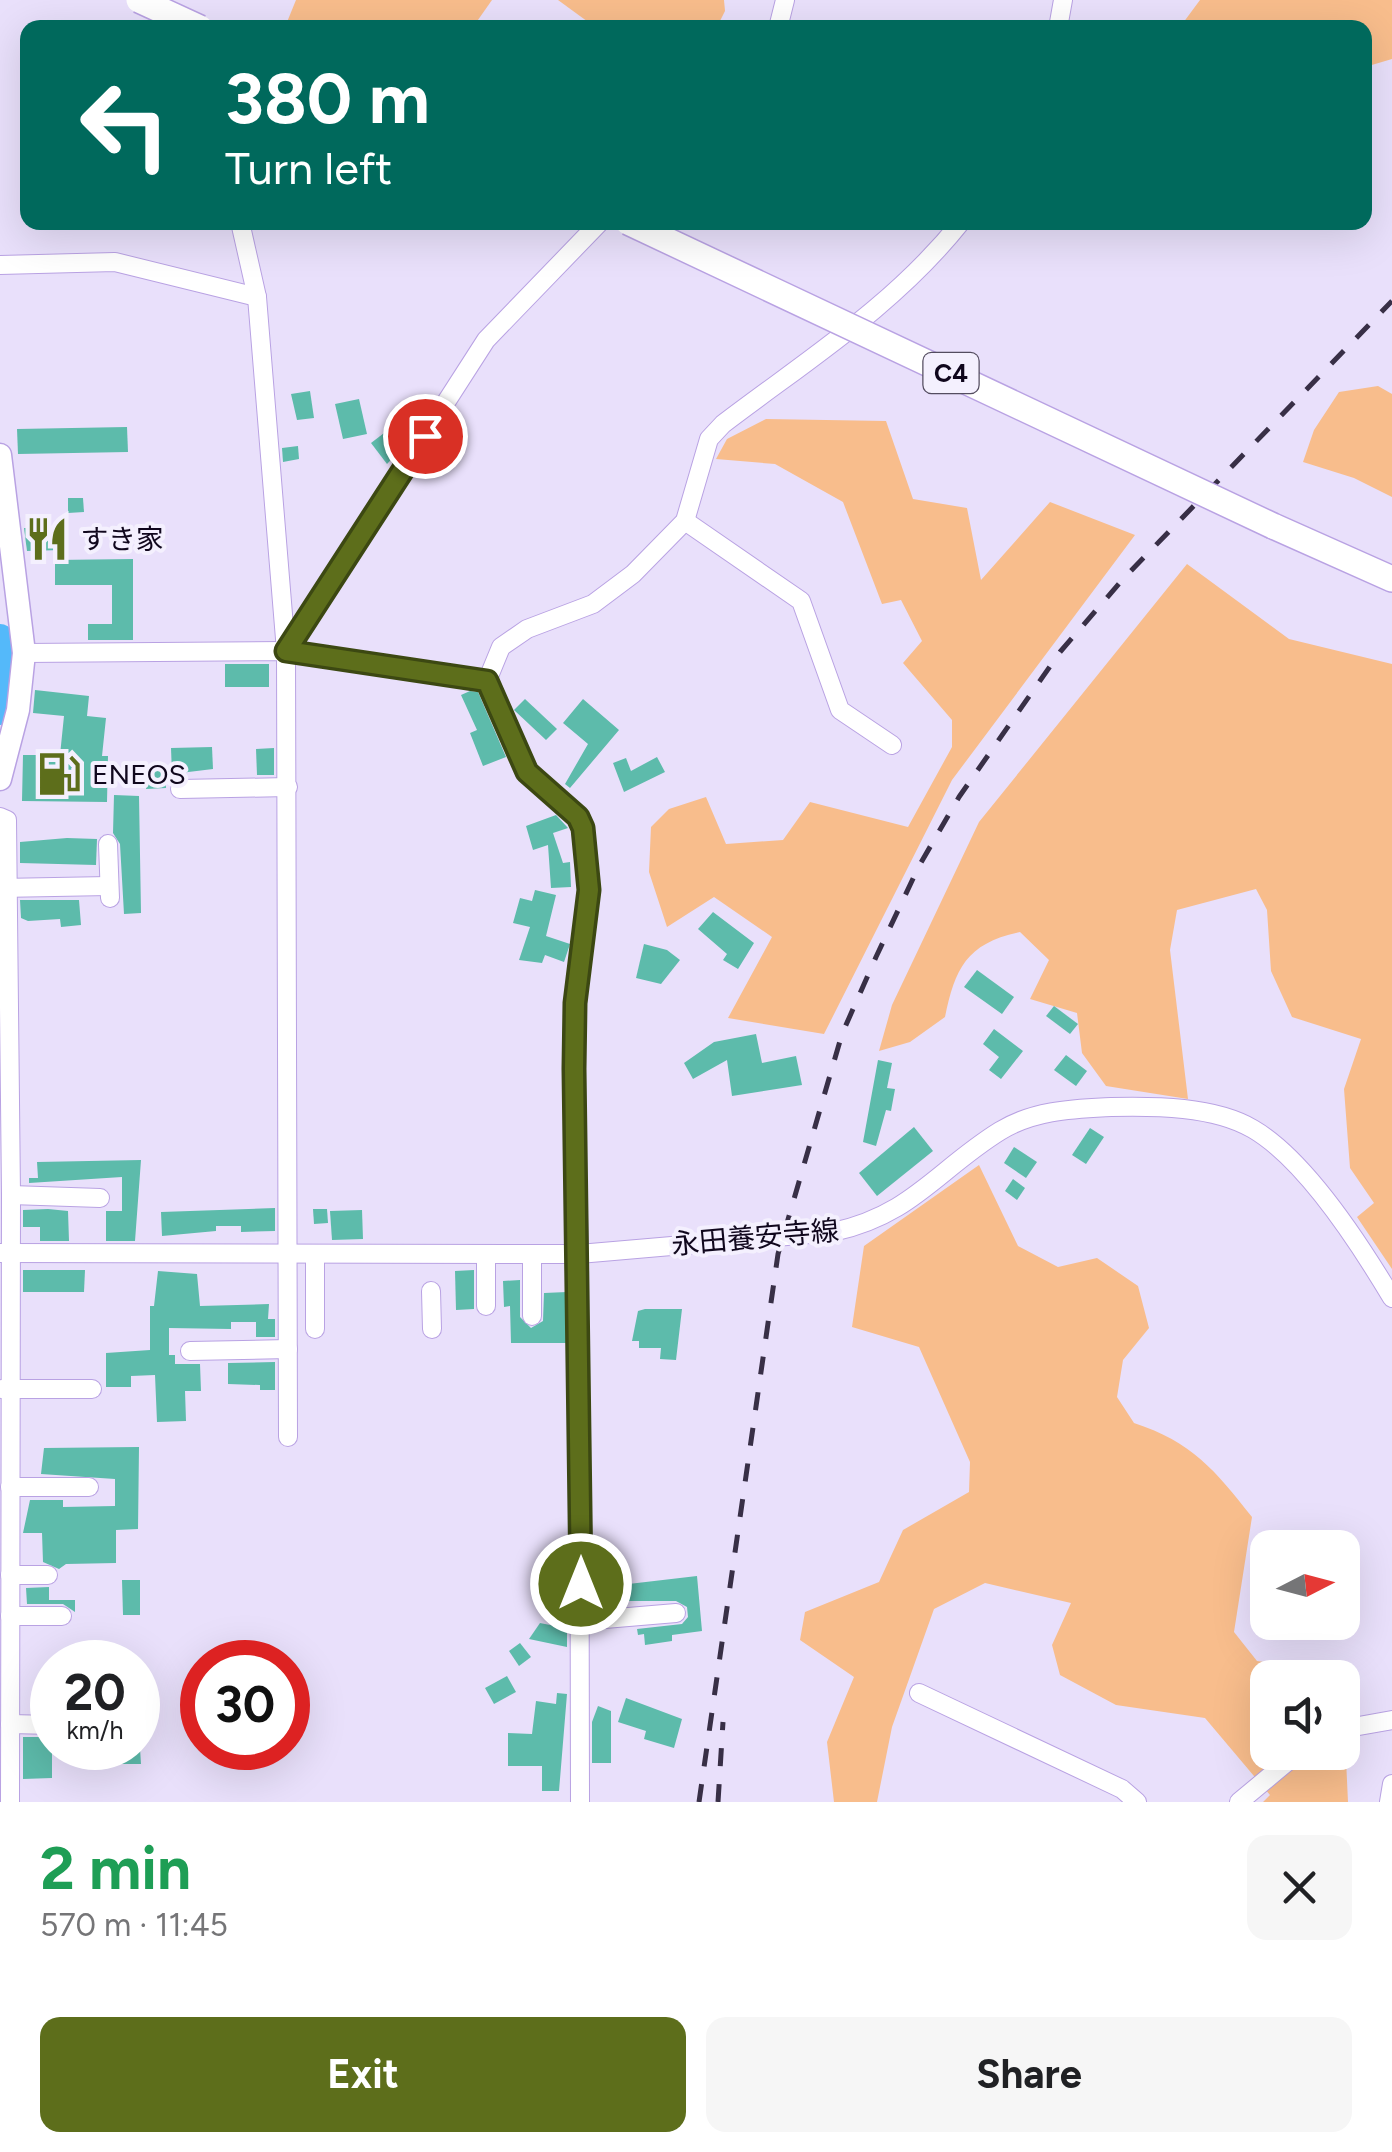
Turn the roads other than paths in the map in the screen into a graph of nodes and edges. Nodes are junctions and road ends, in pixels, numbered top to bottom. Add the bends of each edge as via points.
1 (139, 0) edge
2 (183, 20) edge
3 (242, 230) edge
4 (592, 230) edge
5 (645, 230) edge
6 (955, 230) edge
7 (0, 265) edge
8 (257, 297) junction
9 (0, 455) edge
10 (685, 521) junction
11 (1392, 578) edge
12 (9, 603) edge
13 (286, 651) junction
14 (24, 653) junction
15 (487, 681) junction
16 (892, 745) dead end
17 (0, 779) edge
18 (288, 787) junction
19 (180, 789) dead end
20 (0, 816) edge
21 (108, 844) dead end
22 (4, 888) edge
23 (12, 1195) junction
24 (100, 1198) dead end
25 (5, 1253) edge
26 (288, 1254) junction
27 (314, 1254) junction
28 (486, 1254) junction
29 (532, 1254) junction
30 (579, 1254) junction
31 (432, 1292) dead end
32 (1392, 1298) edge
33 (486, 1306) dead end
34 (532, 1316) dead end
35 (315, 1329) dead end
36 (432, 1329) dead end
37 (288, 1349) junction
38 (190, 1350) dead end
39 (5, 1389) edge
40 (92, 1389) dead end
41 (288, 1437) dead end
42 (10, 1487) junction
43 (89, 1487) dead end
44 (10, 1574) junction
45 (48, 1574) dead end
46 (676, 1613) dead end
47 (10, 1616) junction
48 (62, 1616) dead end
49 (581, 1621) junction
50 (918, 1692) dead end
51 (1392, 1720) edge
52 (10, 1724) junction
53 (30, 1724) edge
54 (1360, 1726) edge
55 (1277, 1770) edge
56 (1392, 1784) edge
57 (10, 1802) edge
58 (580, 1802) edge
59 (1136, 1802) edge
60 (1239, 1802) edge
61 (1389, 1802) edge

1 - 2 highway, bridge
3 - 8 street
4 - 13 street via 486,340
5 - 11 highway, C4, bridge
6 - 10 street via 880,308 709,439
7 - 8 street via 115,262
8 - 13 street
9 - 12 main road
10 - 15 street via 593,604 527,629 501,648
10 - 16 street via 801,601 840,710
12 - 14 main road
13 - 14 street
13 - 15 street
13 - 18 street
14 - 17 main road
15 - 30 street via 527,772 583,828 589,890 574,1069
18 - 19 street
18 - 26 street
20 - 22 street via 7,820
21 - 22 street via 110,892
22 - 23 street
23 - 24 street
23 - 25 street
25 - 26 street, 永田養安寺線
25 - 39 street
26 - 27 street, 永田養安寺線
26 - 37 street
27 - 28 street, 永田養安寺線
27 - 35 street
28 - 29 street, 永田養安寺線
28 - 33 street
29 - 30 street, 永田養安寺線
29 - 34 street
30 - 32 street, 永田養安寺線 via 870,1224 901,1208 1001,1130 1036,1115 1150,1106 1230,1119 1268,1140 1349,1226
30 - 49 street
31 - 36 street
37 - 38 street
37 - 41 street
39 - 40 street
39 - 42 street
42 - 43 street
42 - 44 street
44 - 45 street
44 - 47 street
46 - 49 street
47 - 48 street
47 - 52 street
49 - 58 street
50 - 59 street via 1122,1788
51 - 54 street
52 - 53 street
52 - 57 street
55 - 60 street
56 - 61 street

